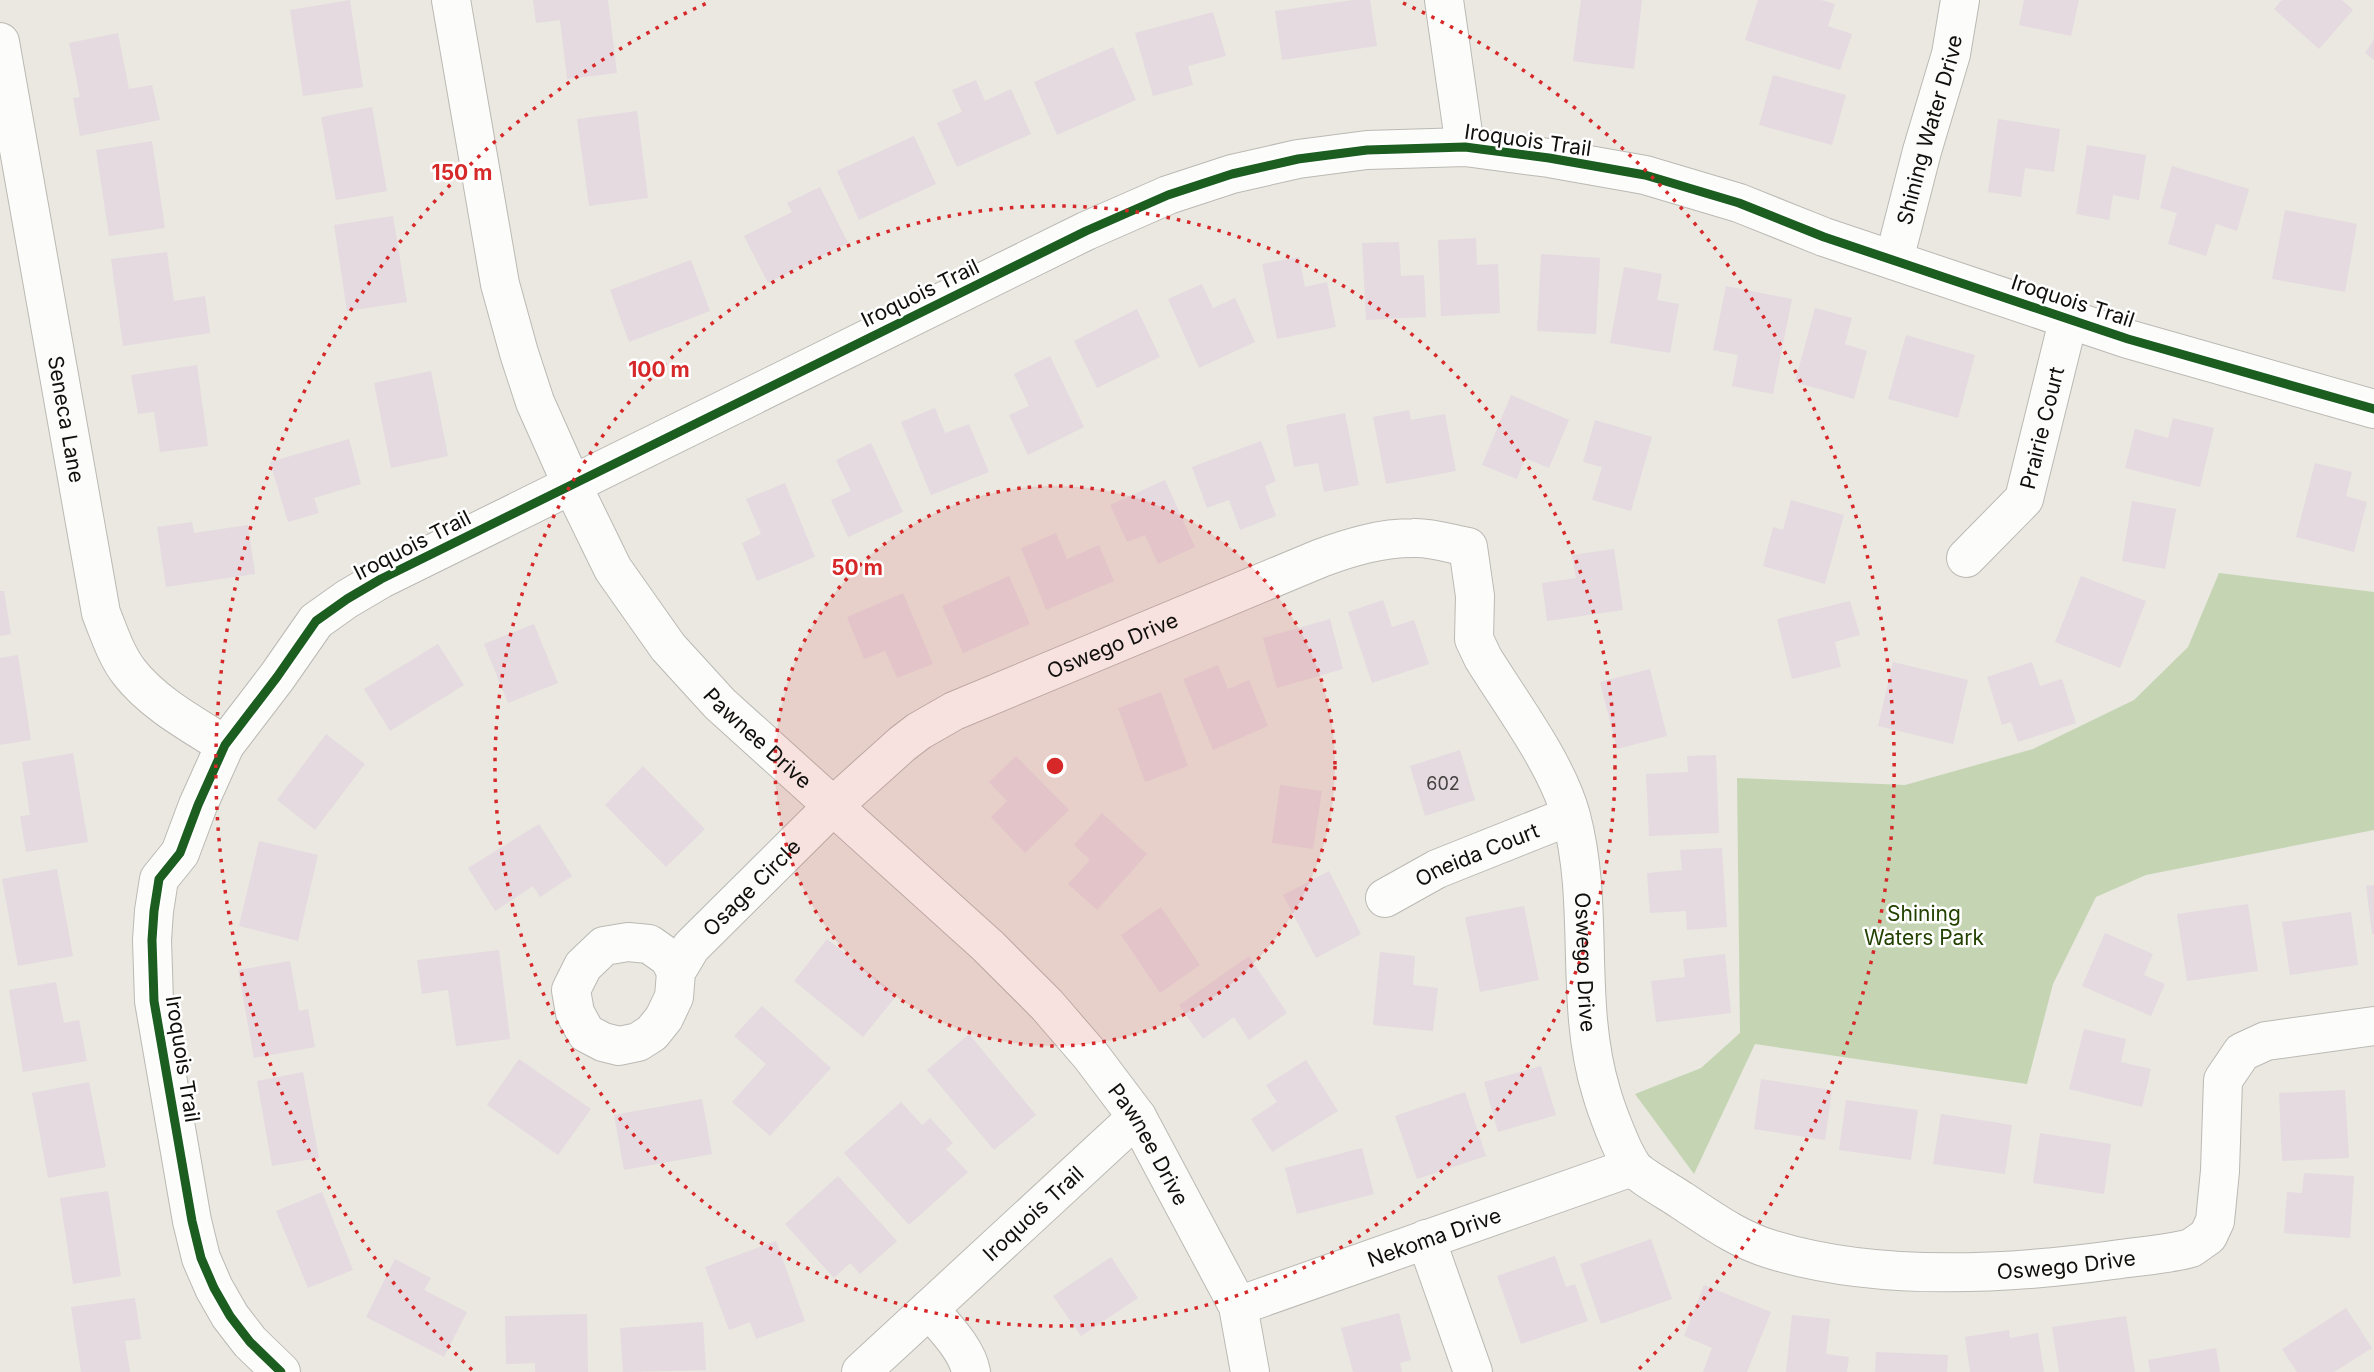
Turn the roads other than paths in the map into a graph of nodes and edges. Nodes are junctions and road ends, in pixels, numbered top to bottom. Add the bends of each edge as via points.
1 (451, 0) edge
2 (1444, 0) edge
3 (1961, 0) edge
4 (0, 42) edge
5 (1465, 147) junction
6 (1894, 260) junction
7 (2068, 317) junction
8 (2374, 409) edge
9 (572, 485) junction
10 (1966, 558) dead end
11 (225, 745) junction
12 (832, 807) junction
13 (1570, 816) junction
14 (1385, 898) dead end
15 (677, 972) dead end
16 (2374, 1026) edge
17 (1137, 1117) junction
18 (1632, 1167) junction
19 (1426, 1239) junction
20 (1238, 1306) junction
21 (929, 1309) junction
22 (281, 1372) edge
23 (861, 1372) edge
24 (971, 1372) edge
25 (1251, 1372) edge
26 (1473, 1372) edge

1 - 9 street, Pawnee Drive via 500,284 535,401
2 - 5 street
3 - 6 street, Shining Water Drive via 1951,54
4 - 11 street, Seneca Lane via 101,613 130,673 160,704
5 - 6 street, Iroquois Trail via 1645,175 1739,203
5 - 9 street, Iroquois Trail via 1367,150 1298,159 1168,195 1086,231
6 - 7 street, Iroquois Trail
7 - 8 street, Iroquois Trail via 2128,339
7 - 10 street, Prairie Court via 2024,499
9 - 11 street, Iroquois Trail via 382,579 316,621
9 - 12 street, Pawnee Drive via 613,569 668,647 720,705
11 - 22 street, Iroquois Trail via 180,853 159,879 152,940 155,1001 201,1258 230,1316
12 - 13 street, Oswego Drive via 902,744 954,711 1321,558 1416,537 1468,547 1475,596 1474,639 1555,775
12 - 15 street, Osage Circle via 691,947
12 - 17 street, Pawnee Drive via 1047,1005
13 - 14 street, Oneida Court via 1437,869
13 - 18 street, Oswego Drive via 1582,874 1591,1054 1601,1093
16 - 18 street, Oswego Drive via 2266,1041 2242,1052 2223,1080 2215,1221 2201,1243 2180,1251 2057,1268 1955,1273 1819,1262 1748,1241
17 - 20 street, Pawnee Drive
17 - 21 street, Iroquois Trail
18 - 19 street, Nekoma Drive
19 - 20 street, Nekoma Drive
19 - 26 street
20 - 25 street, Pawnee Drive
21 - 23 street, Iroquois Trail
21 - 24 street via 949,1332

